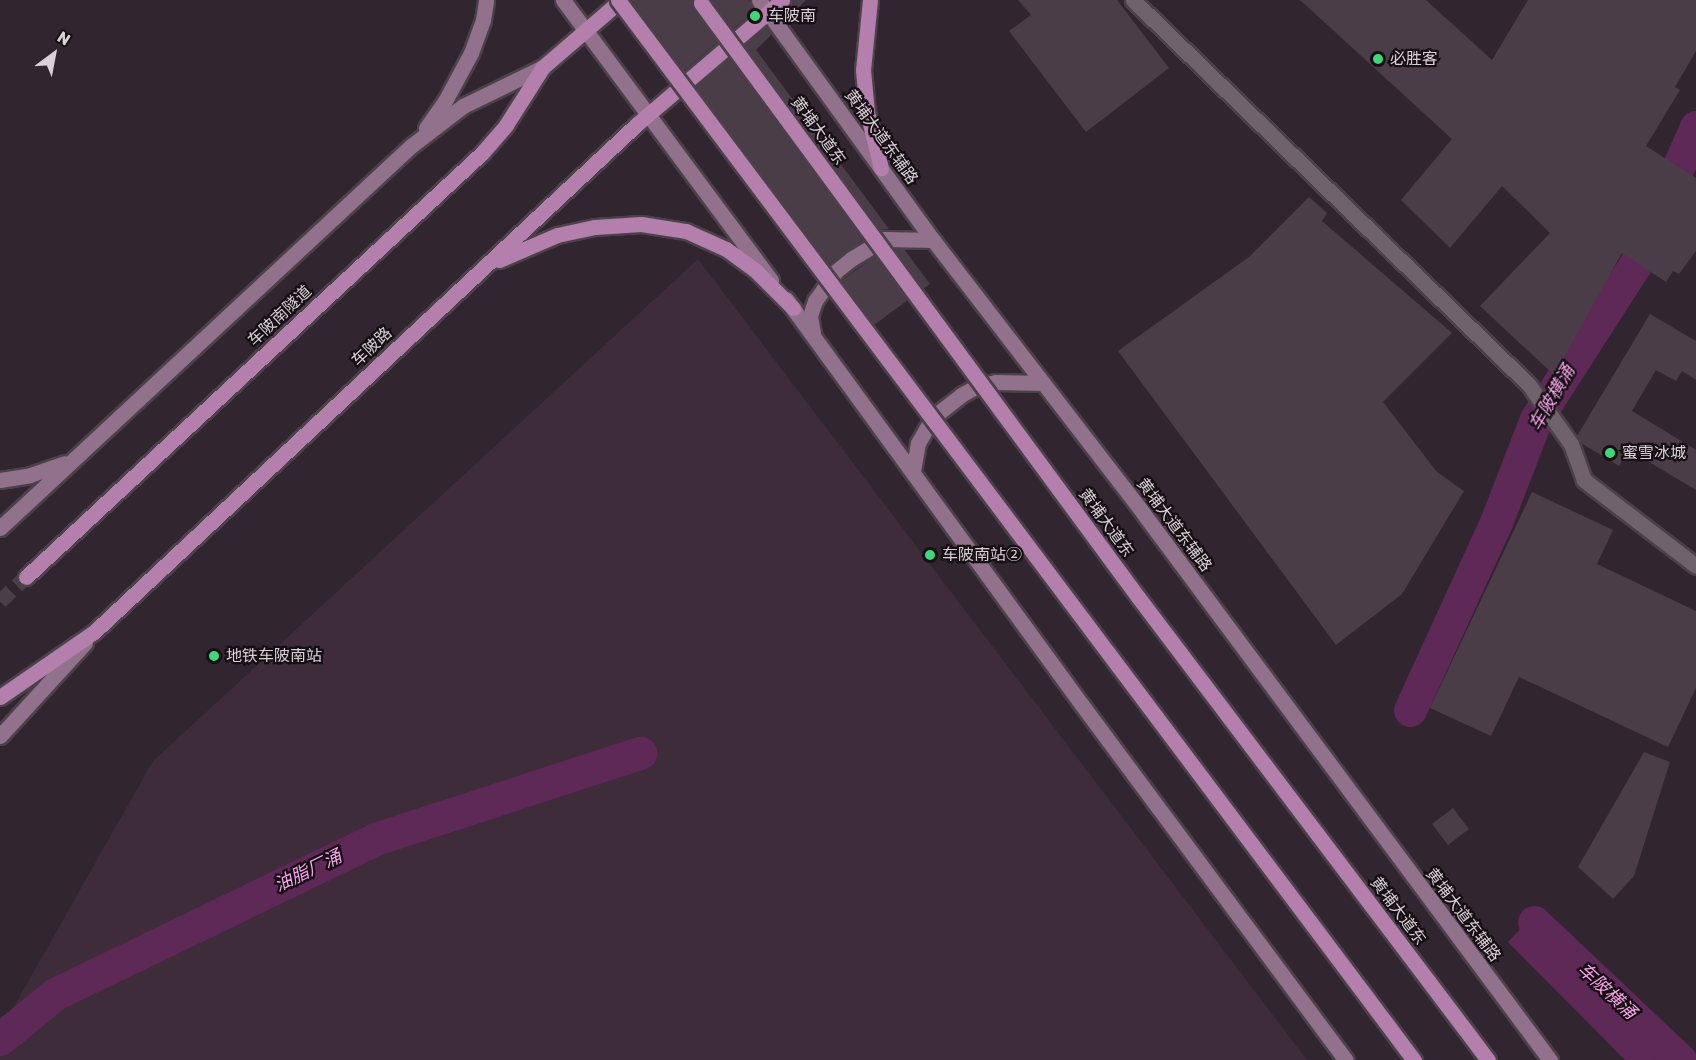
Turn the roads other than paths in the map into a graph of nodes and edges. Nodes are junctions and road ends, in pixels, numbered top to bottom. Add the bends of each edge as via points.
1 (486, 0) edge
2 (562, 0) edge
3 (619, 0) edge
4 (782, 0) edge
5 (870, 0) edge
6 (1133, 0) edge
7 (699, 1) edge
8 (763, 6) edge
9 (584, 30) junction
10 (543, 67) junction
11 (647, 115) junction
12 (411, 146) junction
13 (881, 168) junction
14 (933, 240) junction
15 (478, 272) junction
16 (793, 308) junction
17 (814, 339) junction
18 (1043, 383) junction
19 (75, 458) junction
20 (913, 471) junction
21 (0, 480) edge
22 (0, 528) edge
23 (1696, 566) edge
24 (26, 577) tunnel mouth
25 (94, 632) junction
26 (0, 697) edge
27 (0, 736) edge
28 (1346, 1060) edge
29 (1414, 1060) edge
30 (1488, 1060) edge
31 (1550, 1060) edge

1 - 12 main road via 483,20 462,71
2 - 9 main road
3 - 9 main road
3 - 29 main road, bridge
4 - 8 main road, 车陂路
5 - 13 main road via 863,70 867,112
6 - 23 street via 1529,385 1571,444 1584,480
7 - 30 main road, 黄埔大道东, bridge via 1138,597
8 - 11 main road, 车陂路
8 - 13 main road, 黄埔大道东辅路
9 - 10 main road
9 - 11 main road
10 - 12 main road via 463,106
10 - 24 main road, 车陂南隧道 via 506,125 482,153
11 - 15 main road, 车陂路
11 - 16 main road
12 - 19 main road
13 - 14 main road, 黄埔大道东辅路
14 - 17 main road via 884,239 835,272 815,301 810,316
14 - 18 main road, 黄埔大道东辅路
15 - 16 main road via 557,235 641,224 686,231 726,249 755,270
15 - 25 main road, 车陂路
16 - 17 main road
17 - 20 main road
18 - 20 main road via 996,382 961,395 937,414 926,429 918,443
18 - 31 main road, 黄埔大道东辅路
19 - 21 main road via 30,475
19 - 22 main road
20 - 28 main road
25 - 26 main road
25 - 27 main road, 车陂路

